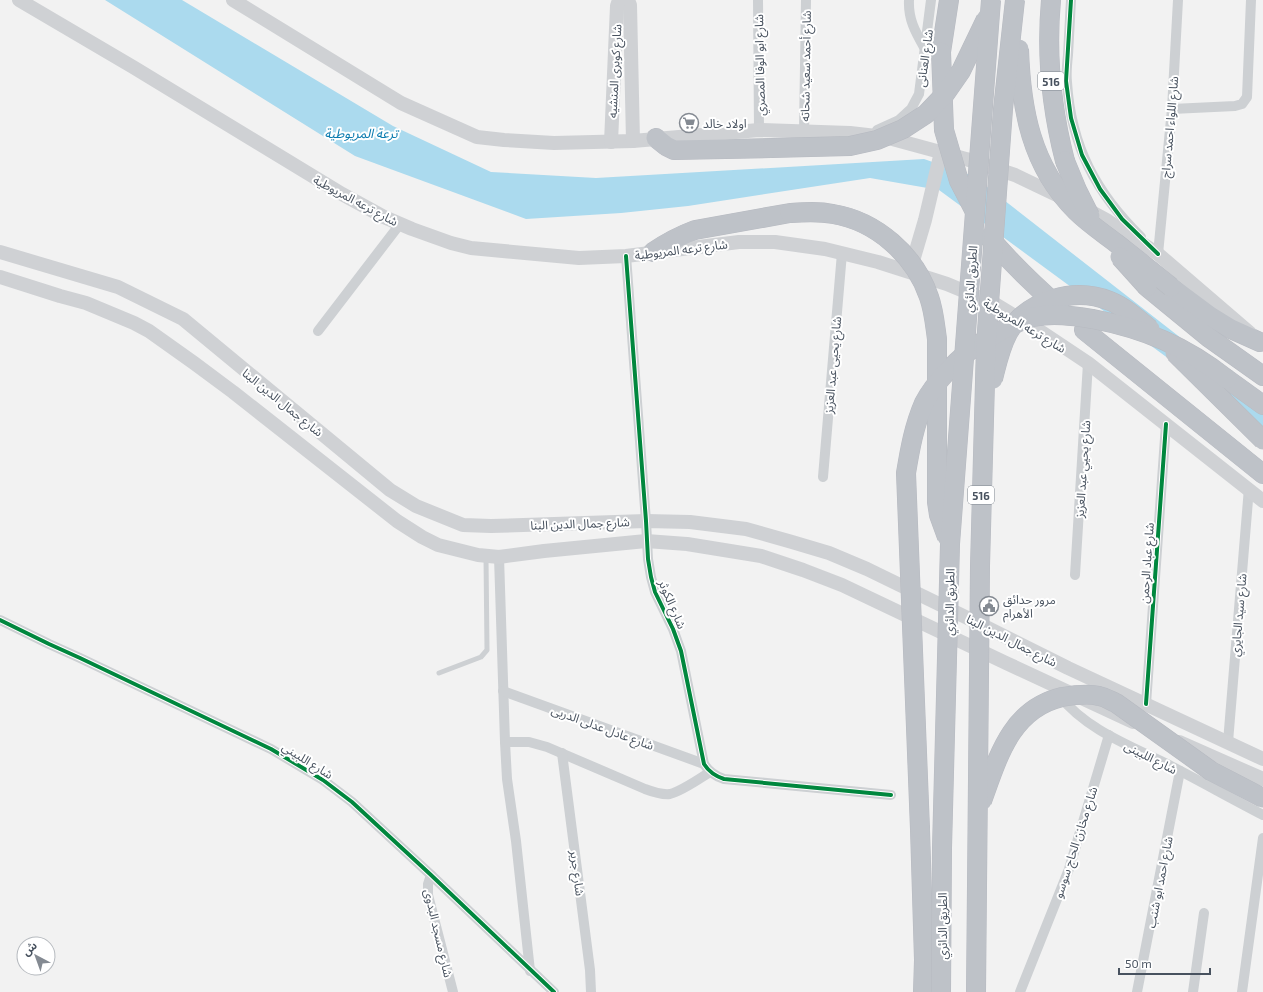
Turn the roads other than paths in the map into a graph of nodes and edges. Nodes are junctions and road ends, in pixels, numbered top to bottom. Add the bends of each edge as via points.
1 (19, 0) edge
2 (233, 0) edge
3 (619, 0) edge
4 (628, 0) edge
5 (758, 0) edge
6 (806, 0) edge
7 (909, 0) edge
8 (931, 0) edge
9 (948, 0) edge
10 (1016, 0) edge
11 (1051, 0) edge
12 (1071, 0) edge
13 (1178, 0) edge
14 (1251, 0) edge
15 (991, 4) edge
16 (925, 49) junction
17 (1172, 109) junction
18 (759, 130) junction
19 (804, 132) junction
20 (866, 135) junction
21 (656, 138) junction
22 (633, 141) junction
23 (611, 142) junction
24 (940, 157) junction
25 (400, 224) junction
26 (0, 252) edge
27 (653, 252) junction
28 (842, 253) junction
29 (1158, 254) junction
30 (626, 256) junction
31 (909, 273) junction
32 (0, 277) edge
33 (318, 331) dead end
34 (1262, 343) edge
35 (1088, 364) junction
36 (1263, 376) edge
37 (1263, 405) edge
38 (984, 415) junction
39 (1166, 424) junction
40 (1263, 440) edge
41 (1263, 474) edge
42 (823, 477) dead end
43 (1249, 488) junction
44 (1263, 500) edge
45 (646, 521) junction
46 (690, 522) junction
47 (646, 541) junction
48 (687, 544) junction
49 (950, 544) junction
50 (492, 556) junction
51 (1075, 575) dead end
52 (0, 620) edge
53 (439, 673) dead end
54 (1050, 684) junction
55 (503, 691) junction
56 (1146, 704) junction
57 (1109, 735) junction
58 (505, 742) junction
59 (1228, 742) junction
60 (562, 753) junction
61 (1263, 759) edge
62 (704, 764) junction
63 (1180, 771) junction
64 (710, 772) junction
65 (1263, 779) edge
66 (891, 795) dead end
67 (1263, 798) edge
68 (1263, 815) edge
69 (977, 816) junction
70 (1263, 838) edge
71 (431, 875) junction
72 (1204, 914) dead end
73 (530, 971) junction
74 (453, 992) edge
75 (554, 992) edge
76 (591, 992) edge
77 (923, 992) edge
78 (941, 992) edge
79 (976, 992) edge
80 (1020, 992) edge
81 (1137, 992) edge
82 (1193, 992) edge
83 (1242, 992) edge

1 - 25 main road, شارع ترعه المريوطية via 342,194
2 - 23 main road via 400,103 477,137 554,142
3 - 23 main road, شارع كوبرى المنشيه
4 - 22 main road, شارع كوبرى المنشيه
5 - 18 street, شارع ابو الوفا المصري
6 - 19 street, شارع أحمد سعيد شحاته
7 - 16 street via 913,29
8 - 16 street, شارع العنانى
9 - 41 highway, الطريق الدائري, bridge via 941,52 944,130 959,182 982,228 1006,258 1084,330
10 - 34 highway, bridge via 1019,64 1028,127 1039,157 1055,186 1076,210 1171,287 1230,329
10 - 38 highway, الطريق الدائري / 516, bridge via 1003,109 986,345
11 - 36 highway, 516, bridge via 1051,95 1057,131 1068,168 1091,217 1108,243 1146,287 1208,337
12 - 29 street via 1066,81 1071,118 1082,155 1100,189 1122,219
13 - 17 street, شارع اللواء احمد سراج
14 - 17 street via 1247,97 1242,104
15 - 21 highway, bridge via 961,71 945,94 926,114 903,129 877,140 850,146 674,150
15 - 49 highway, الطريق الدائري / 516, bridge
16 - 20 street, شارع العنانى via 919,94 911,109 898,120
17 - 29 street, شارع اللواء احمد سراج
18 - 19 main road
18 - 21 main road
19 - 20 main road
20 - 24 main road via 885,137
21 - 22 main road
22 - 23 main road
24 - 29 main road via 1015,175 1108,221
24 - 31 main road via 921,238
25 - 30 main road, شارع ترعه المريوطية via 471,248 578,258
25 - 33 street
26 - 45 main road, شارع جمال الدين البنا via 118,288 183,319 390,490 416,506 463,525
27 - 28 main road, شارع ترعه المريوطية via 738,242 775,242
27 - 30 main road, شارع ترعه المريوطية
27 - 49 highway, bridge via 695,230 790,213 812,212 834,214 855,220 892,242 908,258 920,276 929,296 934,317 937,502
28 - 31 main road, شارع ترعه المريوطية
28 - 42 street, شارع يحيى عبد العزيز
29 - 34 main road
30 - 45 street, شارع الكوثر
31 - 35 main road, شارع ترعه المريوطية via 947,284 995,304
32 - 50 main road, شارع جمال الدين البنا via 86,303 149,331 206,371 403,526 438,545
35 - 39 main road, شارع ترعه المريوطية
35 - 51 street, شارع يحيي عبد العزيز
37 - 77 highway, bridge via 1195,356 1160,338 1110,322 1073,315 1033,317 1015,324 969,351 944,374 925,402 912,436 906,473 920,829
38 - 40 highway, bridge via 1000,352 1009,332 1022,317 1054,298 1092,296 1110,301 1127,310 1152,330
38 - 69 highway, الطريق الدائري / 516, bridge
39 - 43 main road, شارع ترعه المريوطية
39 - 56 street, شارع عباد الرحمن
43 - 44 main road, شارع ترعه المريوطية
43 - 59 street, شارع سيد الجايري
45 - 46 main road, شارع جمال الدين البنا
45 - 47 street, شارع الكوثر
46 - 48 main road
46 - 56 main road, شارع جمال الدين البنا via 746,529 829,554 874,573
47 - 48 main road, شارع جمال الدين البنا
47 - 50 main road, شارع جمال الدين البنا
47 - 62 street, شارع الكوثر via 655,592 681,651
48 - 54 main road, شارع جمال الدين البنا via 761,556 842,585
49 - 78 highway, الطريق الدائري / 516, bridge
50 - 53 lane via 487,650 481,657
50 - 55 street
52 - 71 street, شارع اللبيني via 292,761 347,799
54 - 57 street, شارع اللبينى via 1065,703 1083,719
54 - 65 main road, شارع جمال الدين البنا
55 - 58 street
55 - 62 street, شارع عادل عدلى الدربى
56 - 59 main road, شارع جمال الدين البنا
57 - 63 street, شارع اللبينى
57 - 80 street, شارع مخازن الحاج سوسو via 1069,869
58 - 60 street via 529,742
58 - 73 street via 507,779
59 - 61 main road, شارع جمال الدين البنا
60 - 64 street via 662,794 670,794
60 - 76 street, شارع جرير
62 - 64 street, شارع الكوثر
63 - 68 street, شارع اللبينى
63 - 81 street, شارع احمد ابو شنب
64 - 66 street via 724,779
67 - 69 highway, bridge via 1211,771 1116,703 1100,696 1073,695 1050,700 1031,710 1015,727 1003,745
69 - 79 highway, الطريق الدائري / 516, bridge
70 - 83 street
71 - 73 street, شارع اللبيني
71 - 74 street, شارع مسجد البدوى via 428,895
72 - 82 street
73 - 75 street, شارع اللبيني

